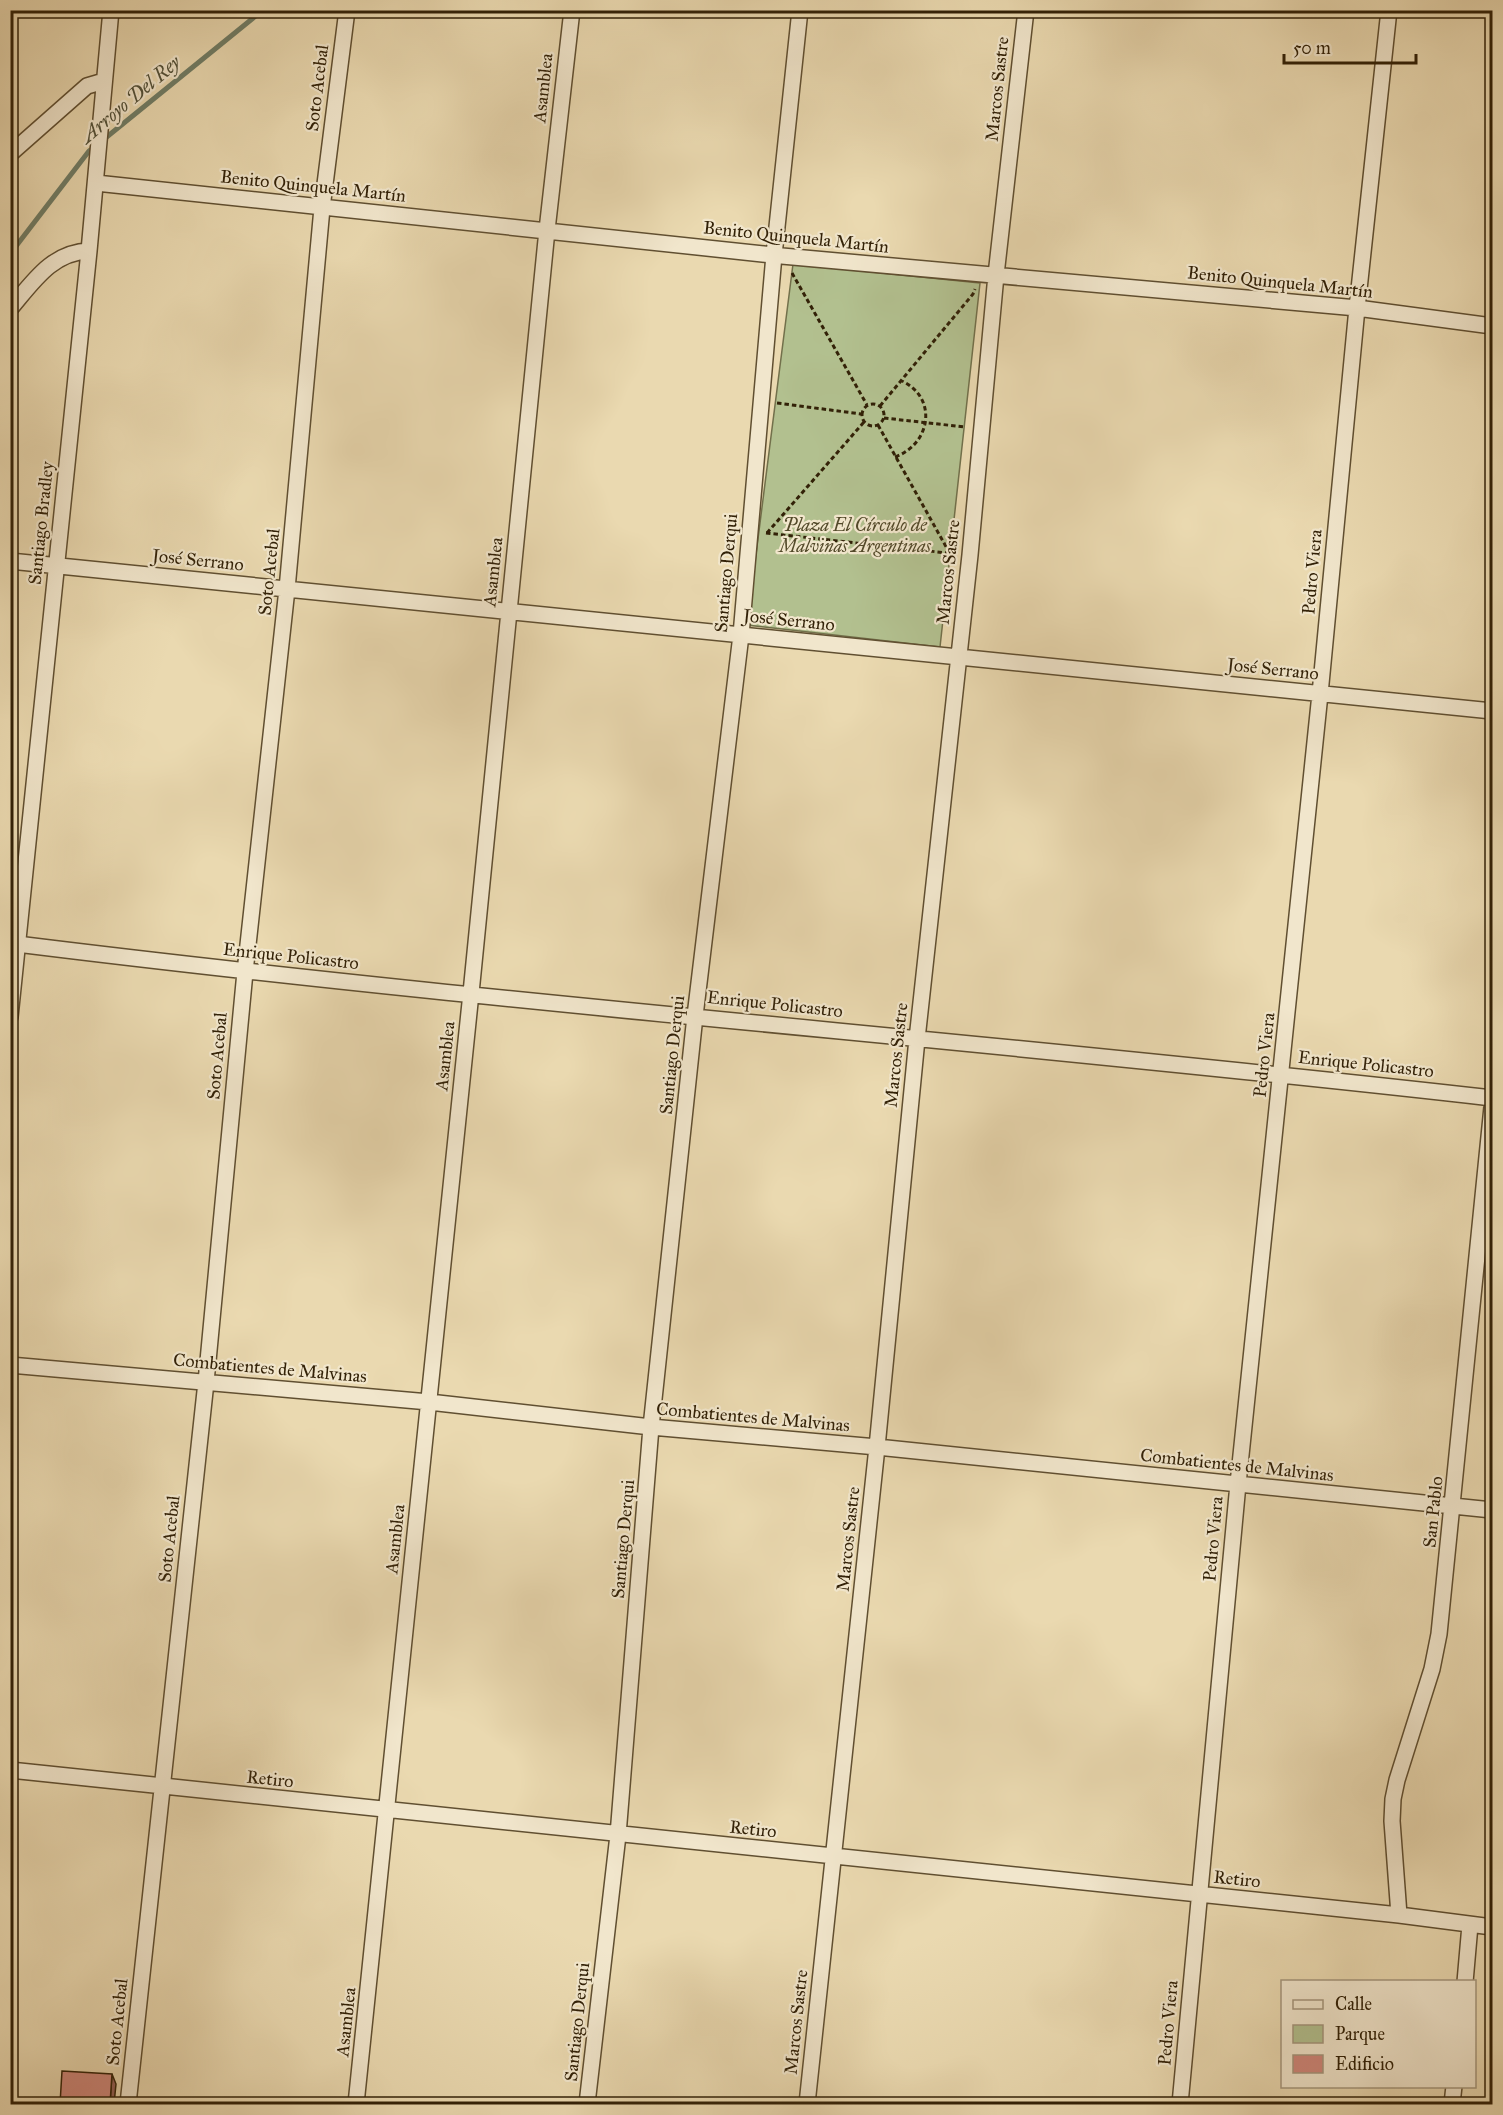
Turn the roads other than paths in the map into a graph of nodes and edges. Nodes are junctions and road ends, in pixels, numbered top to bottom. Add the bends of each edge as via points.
1 (111, 10) edge
2 (347, 10) edge
3 (572, 10) edge
4 (800, 10) edge
5 (1026, 10) edge
6 (1389, 10) edge
7 (104, 81) junction
8 (10, 154) edge
9 (96, 180) junction
10 (322, 208) junction
11 (548, 230) junction
12 (89, 251) junction
13 (778, 256) junction
14 (996, 275) junction
15 (1357, 308) junction
16 (10, 309) edge
17 (1492, 326) edge
18 (10, 561) edge
19 (56, 566) junction
20 (287, 589) junction
21 (509, 611) junction
22 (741, 635) junction
23 (958, 657) junction
24 (1320, 694) junction
25 (1492, 711) edge
26 (17, 944) junction
27 (245, 972) junction
28 (471, 993) junction
29 (695, 1016) junction
30 (10, 1017) edge
31 (916, 1039) junction
32 (1282, 1074) junction
33 (1492, 1098) edge
34 (1492, 1107) edge
35 (10, 1365) edge
36 (206, 1382) junction
37 (429, 1402) junction
38 (651, 1427) junction
39 (877, 1447) junction
40 (1238, 1484) junction
41 (1454, 1507) junction
42 (1492, 1510) edge
43 (10, 1770) edge
44 (162, 1787) junction
45 (388, 1810) junction
46 (618, 1835) junction
47 (834, 1857) junction
48 (1200, 1895) junction
49 (1400, 1915) junction
50 (1470, 1925) junction
51 (1492, 1927) edge
52 (1465, 1980) edge
53 (1454, 2088) edge
54 (128, 2104) edge
55 (356, 2104) edge
56 (587, 2104) edge
57 (807, 2104) edge
58 (1180, 2104) edge
59 (1452, 2104) edge

1 - 7 street
2 - 10 street, Soto Acebal
3 - 11 street, Asamblea
4 - 13 street, Santiago Derqui
5 - 14 street, Marcos Sastre
6 - 15 street, Pedro Viera
7 - 8 street via 87,86
7 - 9 street, Santiago Bradley
9 - 10 street, Benito Quinquela Martín
9 - 12 street, Santiago Bradley
10 - 11 street, Benito Quinquela Martín
10 - 20 street, Soto Acebal
11 - 13 street, Benito Quinquela Martín
11 - 21 street, Asamblea
12 - 16 street via 62,256 45,267
12 - 19 street, Santiago Bradley
13 - 14 street, Benito Quinquela Martín
13 - 22 street, Santiago Derqui
14 - 15 street, Benito Quinquela Martín
14 - 23 street, Marcos Sastre
15 - 17 street, Benito Quinquela Martín
15 - 24 street, Pedro Viera
18 - 19 street, José Serrano
19 - 20 street, José Serrano
19 - 26 street, Santiago Bradley
20 - 21 street, José Serrano
20 - 27 street, Soto Acebal
21 - 22 street, José Serrano
21 - 28 street, Asamblea
22 - 23 street, José Serrano
22 - 29 street, Santiago Derqui
23 - 24 street, José Serrano
23 - 31 street, Marcos Sastre
24 - 25 street, José Serrano
24 - 32 street, Pedro Viera
26 - 27 street, Enrique Policastro
26 - 30 street, Santiago Bradley
27 - 28 street, Enrique Policastro
27 - 36 street, Soto Acebal
28 - 29 street, Enrique Policastro
28 - 37 street, Asamblea
29 - 31 street, Enrique Policastro
29 - 38 street, Santiago Derqui
31 - 32 street, Enrique Policastro
31 - 39 street, Marcos Sastre
32 - 33 street, Enrique Policastro
32 - 40 street, Pedro Viera
34 - 41 street, San Pablo
35 - 36 street, Combatientes de Malvinas
36 - 37 street, Combatientes de Malvinas
36 - 44 street, Soto Acebal
37 - 38 street, Combatientes de Malvinas
37 - 45 street, Asamblea
38 - 39 street, Combatientes de Malvinas
38 - 46 street, Santiago Derqui
39 - 40 street, Combatientes de Malvinas
39 - 47 street, Marcos Sastre
40 - 41 street, Combatientes de Malvinas
40 - 48 street, Pedro Viera
41 - 42 street, Combatientes de Malvinas
41 - 49 street, San Pablo via 1438,1643 1393,1799
43 - 44 street, Retiro
44 - 45 street, Retiro
44 - 54 street, Soto Acebal
45 - 46 street, Retiro
45 - 55 street, Asamblea
46 - 47 street, Retiro
46 - 56 street, Santiago Derqui
47 - 48 street, Retiro
47 - 57 street, Marcos Sastre
48 - 49 street, Retiro
48 - 58 street, Pedro Viera
49 - 50 street, Retiro
50 - 51 street, Retiro
50 - 52 street
53 - 59 street

